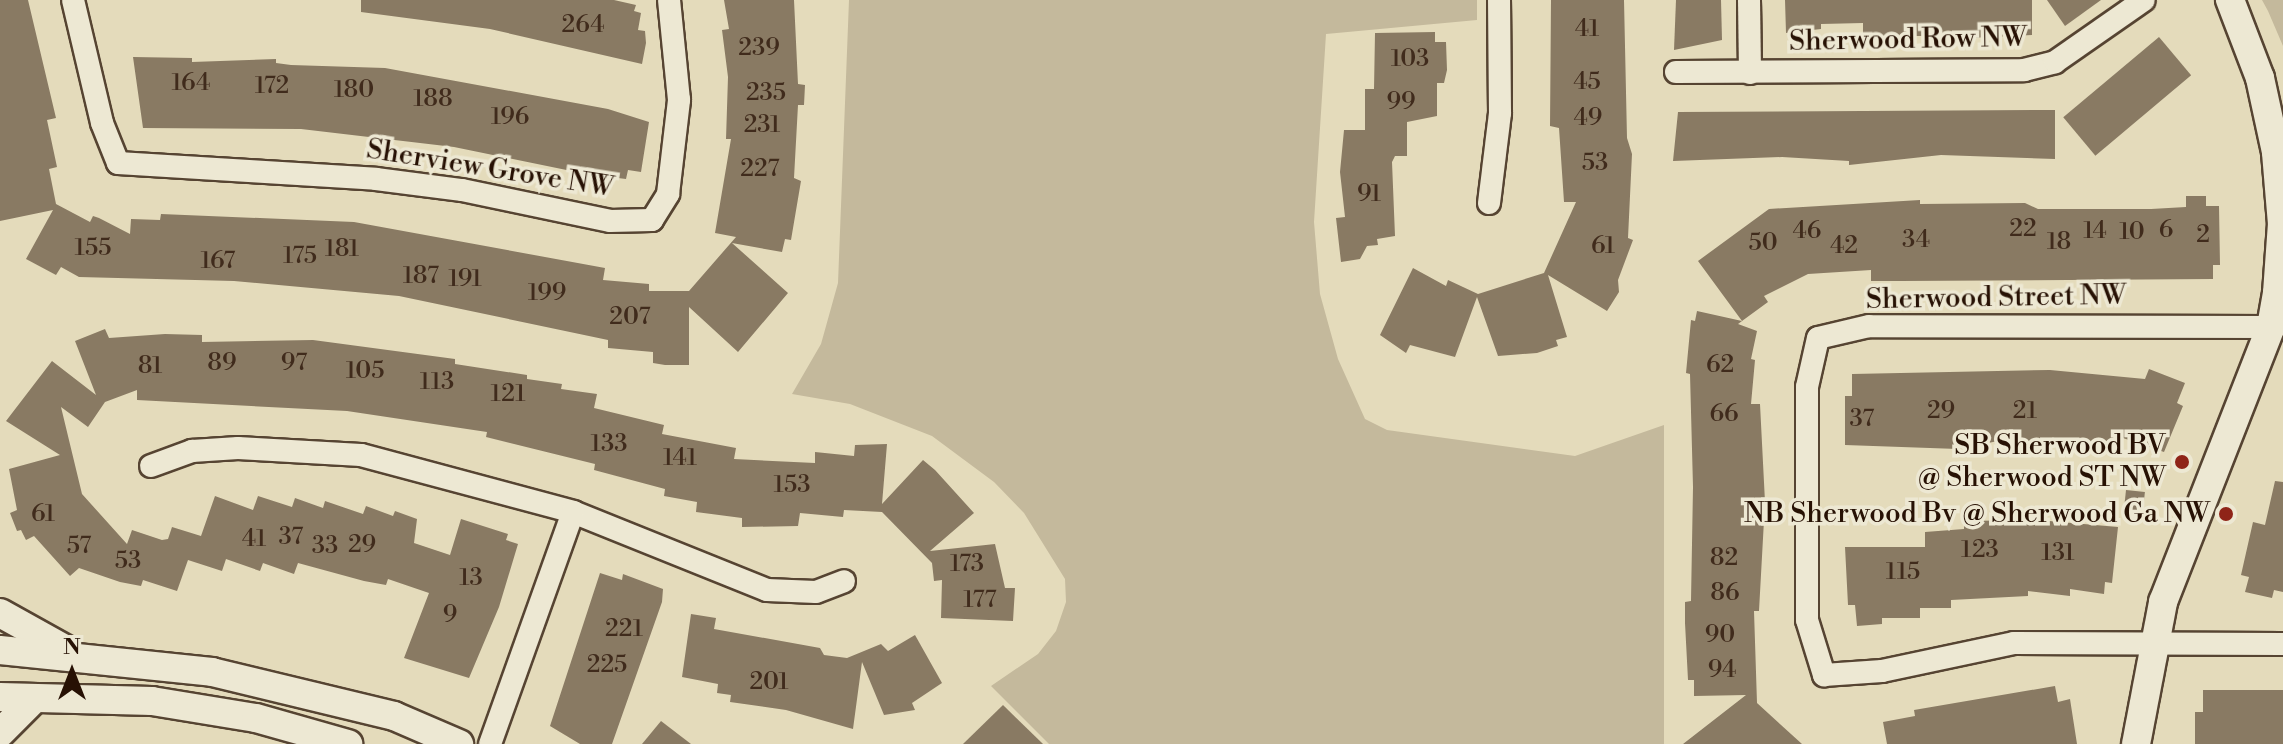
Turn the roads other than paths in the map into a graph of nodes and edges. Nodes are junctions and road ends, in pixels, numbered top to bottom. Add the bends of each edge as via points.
1 (73, 0) edge
2 (669, 0) edge
3 (1499, 0) edge
4 (1749, 0) edge
5 (2144, 0) edge
6 (2230, 0) edge
7 (1676, 72) dead end
8 (1750, 73) junction
9 (1489, 203) dead end
10 (2277, 326) edge
11 (151, 466) dead end
12 (573, 512) junction
13 (844, 581) dead end
14 (0, 613) edge
15 (2283, 644) edge
16 (2152, 645) junction
17 (0, 650) edge
18 (77, 655) junction
19 (0, 697) edge
20 (35, 698) junction
21 (0, 733) edge
22 (348, 744) edge
23 (459, 744) edge
24 (490, 744) edge
25 (2136, 744) edge

1 - 2 street, Sherview Grove NW via 102,123 118,163 376,179 462,190 610,221 652,220 668,194 679,100
3 - 9 street via 1500,113
4 - 8 street, Sherwood Row NW
5 - 8 street, Sherwood Row NW via 2055,62 2024,70
6 - 10 street via 2260,78 2276,152 2282,224
7 - 8 street, Sherwood Row NW
10 - 16 street via 2177,560
10 - 16 street, Sherwood Street NW via 1869,326 1818,338 1807,387 1807,620 1824,675 1882,671 2014,643
11 - 12 street via 192,451 322,450 436,471
12 - 13 street via 767,590 816,592
12 - 24 street
14 - 18 street
15 - 16 street
16 - 25 street
17 - 18 street
18 - 23 street via 212,672 305,692 394,716
19 - 20 street
20 - 21 street
20 - 22 street via 152,701 256,718

